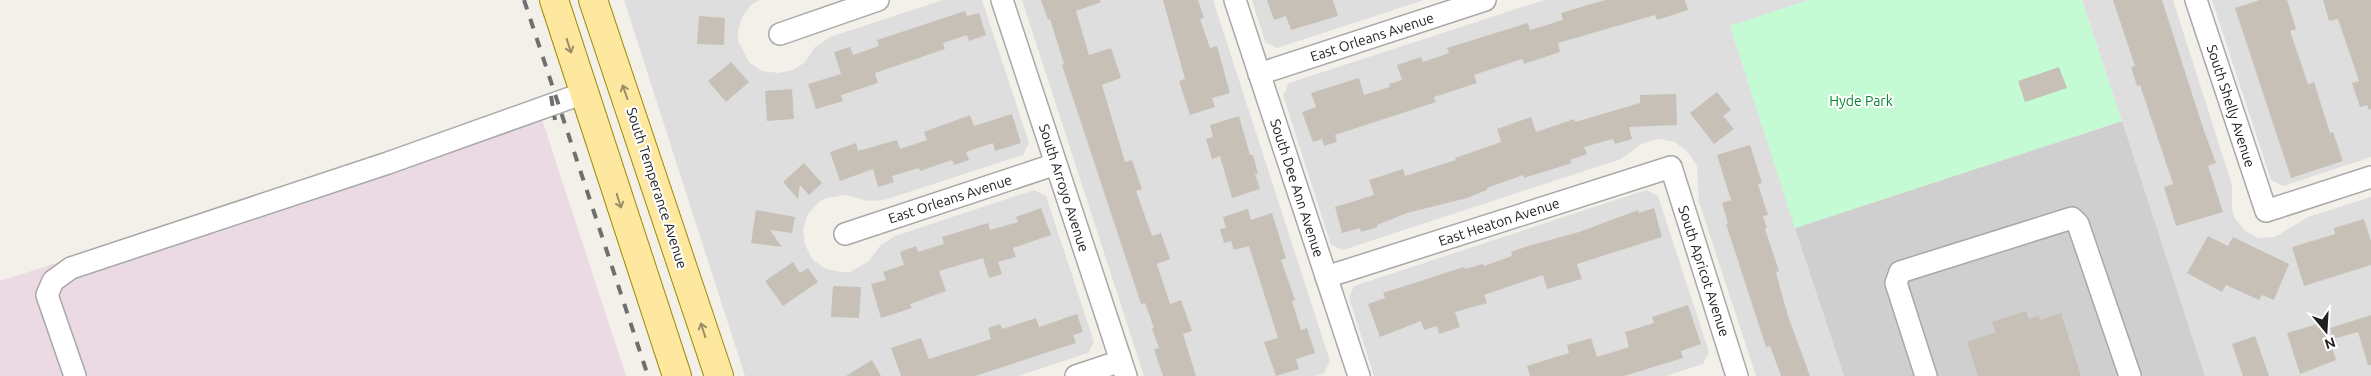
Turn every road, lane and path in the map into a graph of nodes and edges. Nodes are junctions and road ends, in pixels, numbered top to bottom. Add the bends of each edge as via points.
1 (554, 0) edge
2 (593, 0) edge
3 (878, 0) edge
4 (1002, 0) edge
5 (1234, 0) edge
6 (1485, 0) edge
7 (2196, 0) edge
8 (780, 34) dead end
9 (1259, 74) junction
10 (584, 93) junction
11 (1056, 164) junction
12 (1671, 167) joint
13 (2371, 177) edge
14 (845, 234) dead end
15 (1326, 277) junction
16 (1123, 369) edge
17 (75, 376) edge
18 (677, 376) edge
19 (719, 376) edge
20 (1076, 376) edge
21 (1359, 376) edge
22 (1736, 376) edge
23 (1926, 376) edge
24 (2130, 376) edge

1 -> 10 main road
19 -> 2 main road, South Temperance Avenue
3 - 8 street
4 - 11 street, South Arroyo Avenue
5 - 9 street, South Dee Ann Avenue
6 - 9 street, East Orleans Avenue
7 - 13 street, South Shelly Avenue via 2266,211
9 - 15 street, South Dee Ann Avenue
10 - 17 street via 388,163 71,268 53,281 47,295
10 -> 18 main road
11 - 14 street, East Orleans Avenue
11 - 16 street, South Arroyo Avenue
12 - 15 street, East Heaton Avenue
12 - 22 street, South Apricot Avenue
15 - 21 street, South Dee Ann Avenue
16 - 20 street
23 - 24 street via 1896,283 1900,272 2072,218 2078,224

